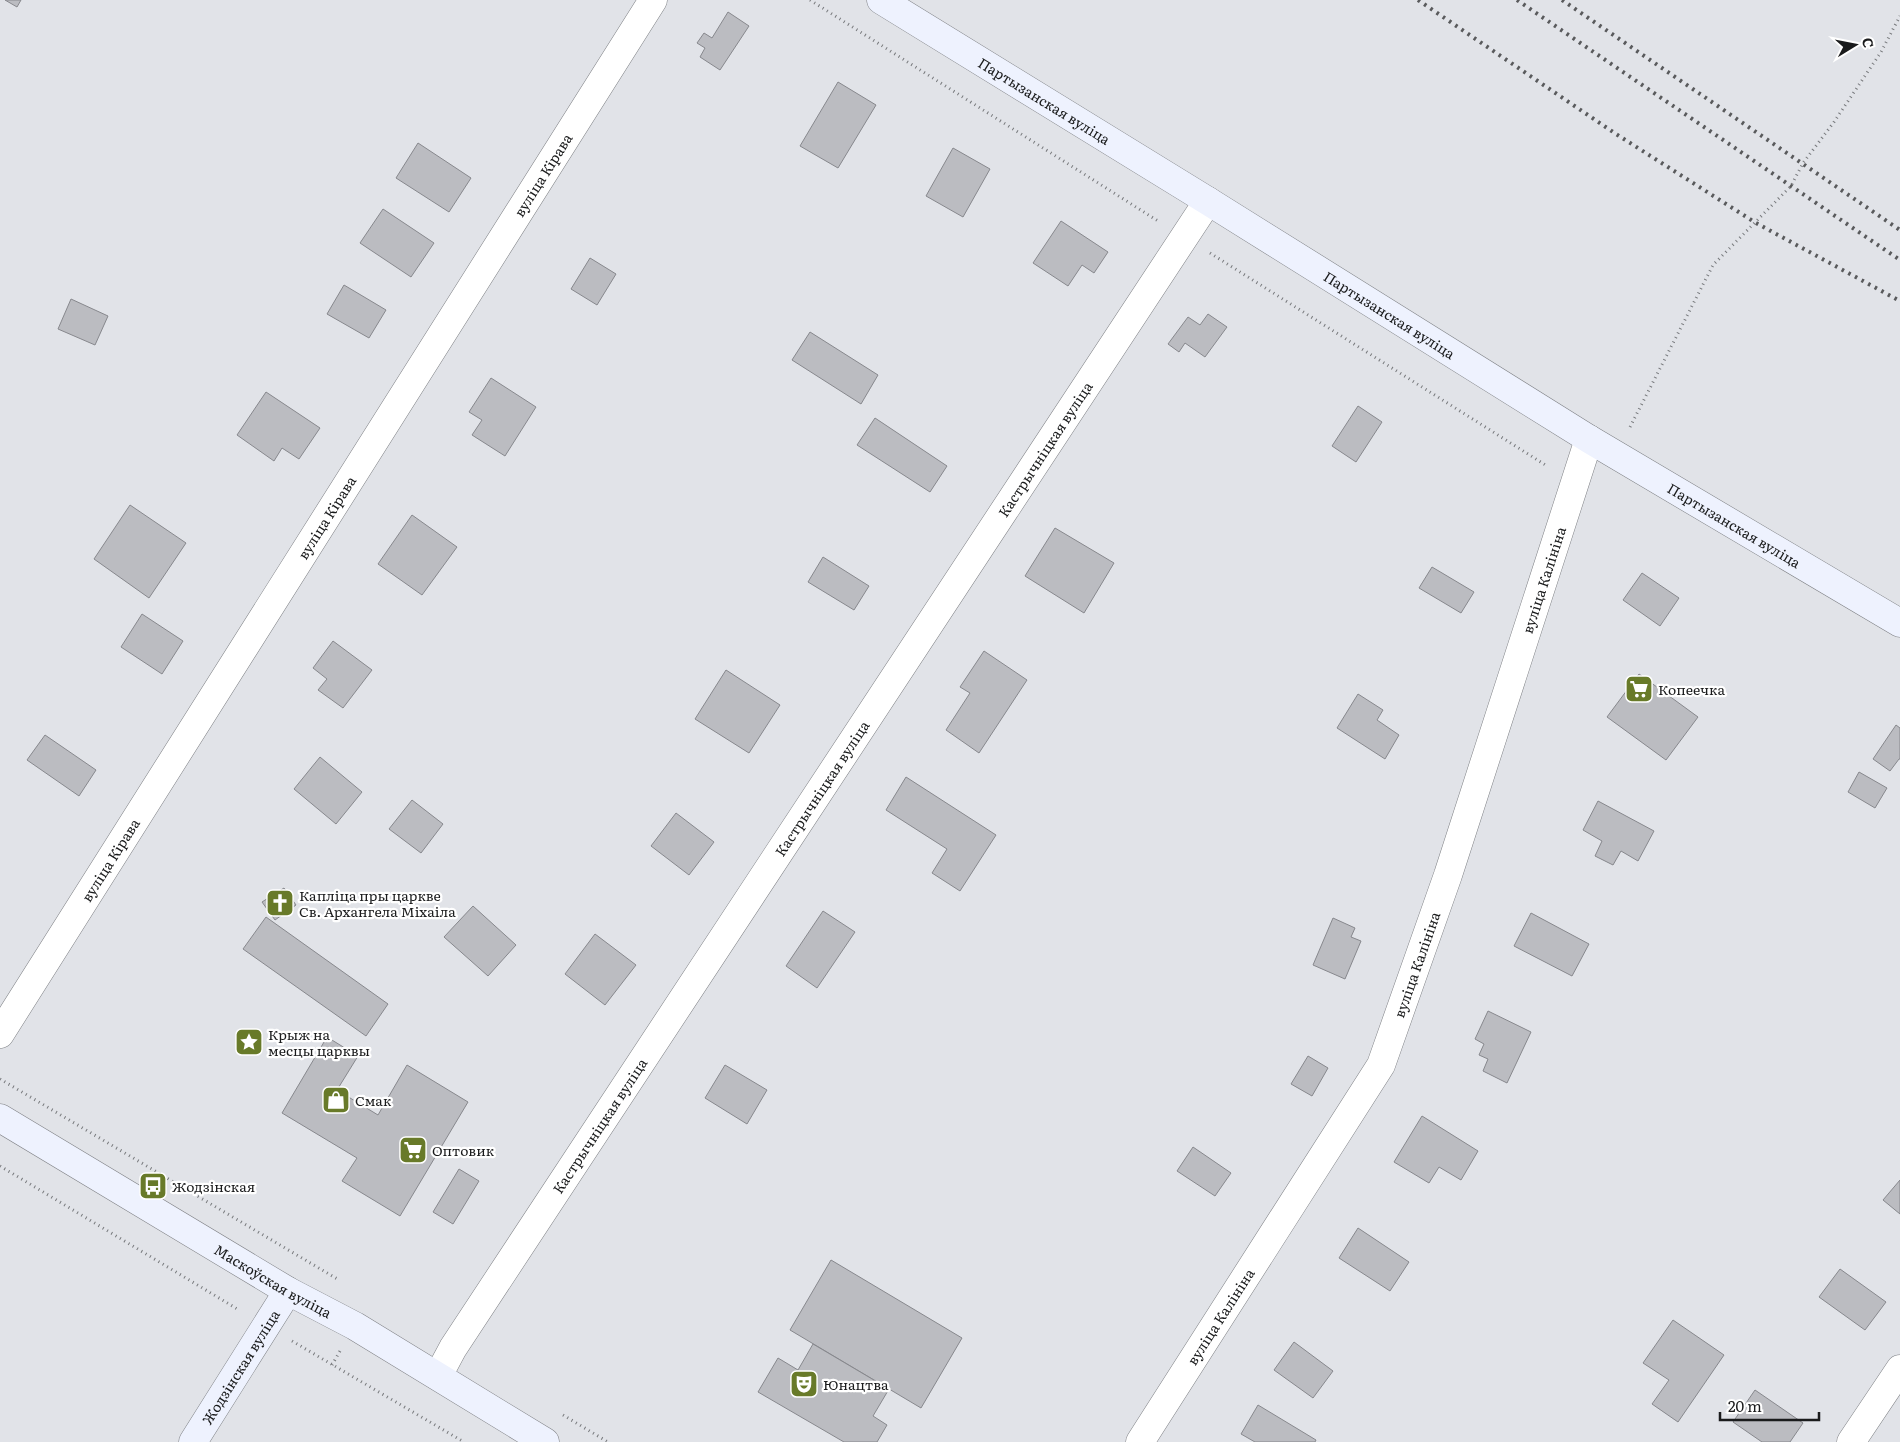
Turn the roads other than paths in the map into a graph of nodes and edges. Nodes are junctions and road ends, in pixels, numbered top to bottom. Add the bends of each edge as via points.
1 (652, 0) edge
2 (881, 0) edge
3 (1208, 201) junction
4 (1589, 439) junction
5 (1900, 623) edge
6 (0, 1034) edge
7 (0, 1118) edge
8 (288, 1290) junction
9 (1900, 1369) edge
10 (438, 1376) junction
11 (193, 1442) edge
12 (545, 1442) edge
13 (1140, 1442) edge
14 (1851, 1442) edge

1 - 6 street, вуліца Кірава
2 - 3 street, Партызанская вуліца
3 - 4 street, Партызанская вуліца
3 - 10 street, Кастрычніцкая вуліца via 453,1348
4 - 5 street, Партызанская вуліца
4 - 13 street, вуліца Калініна via 1448,875 1382,1064
7 - 8 street, Маскоўская вуліца
8 - 10 street, Маскоўская вуліца
8 - 11 street, Жодзінская вуліца
9 - 14 street
10 - 12 street, Маскоўская вуліца

